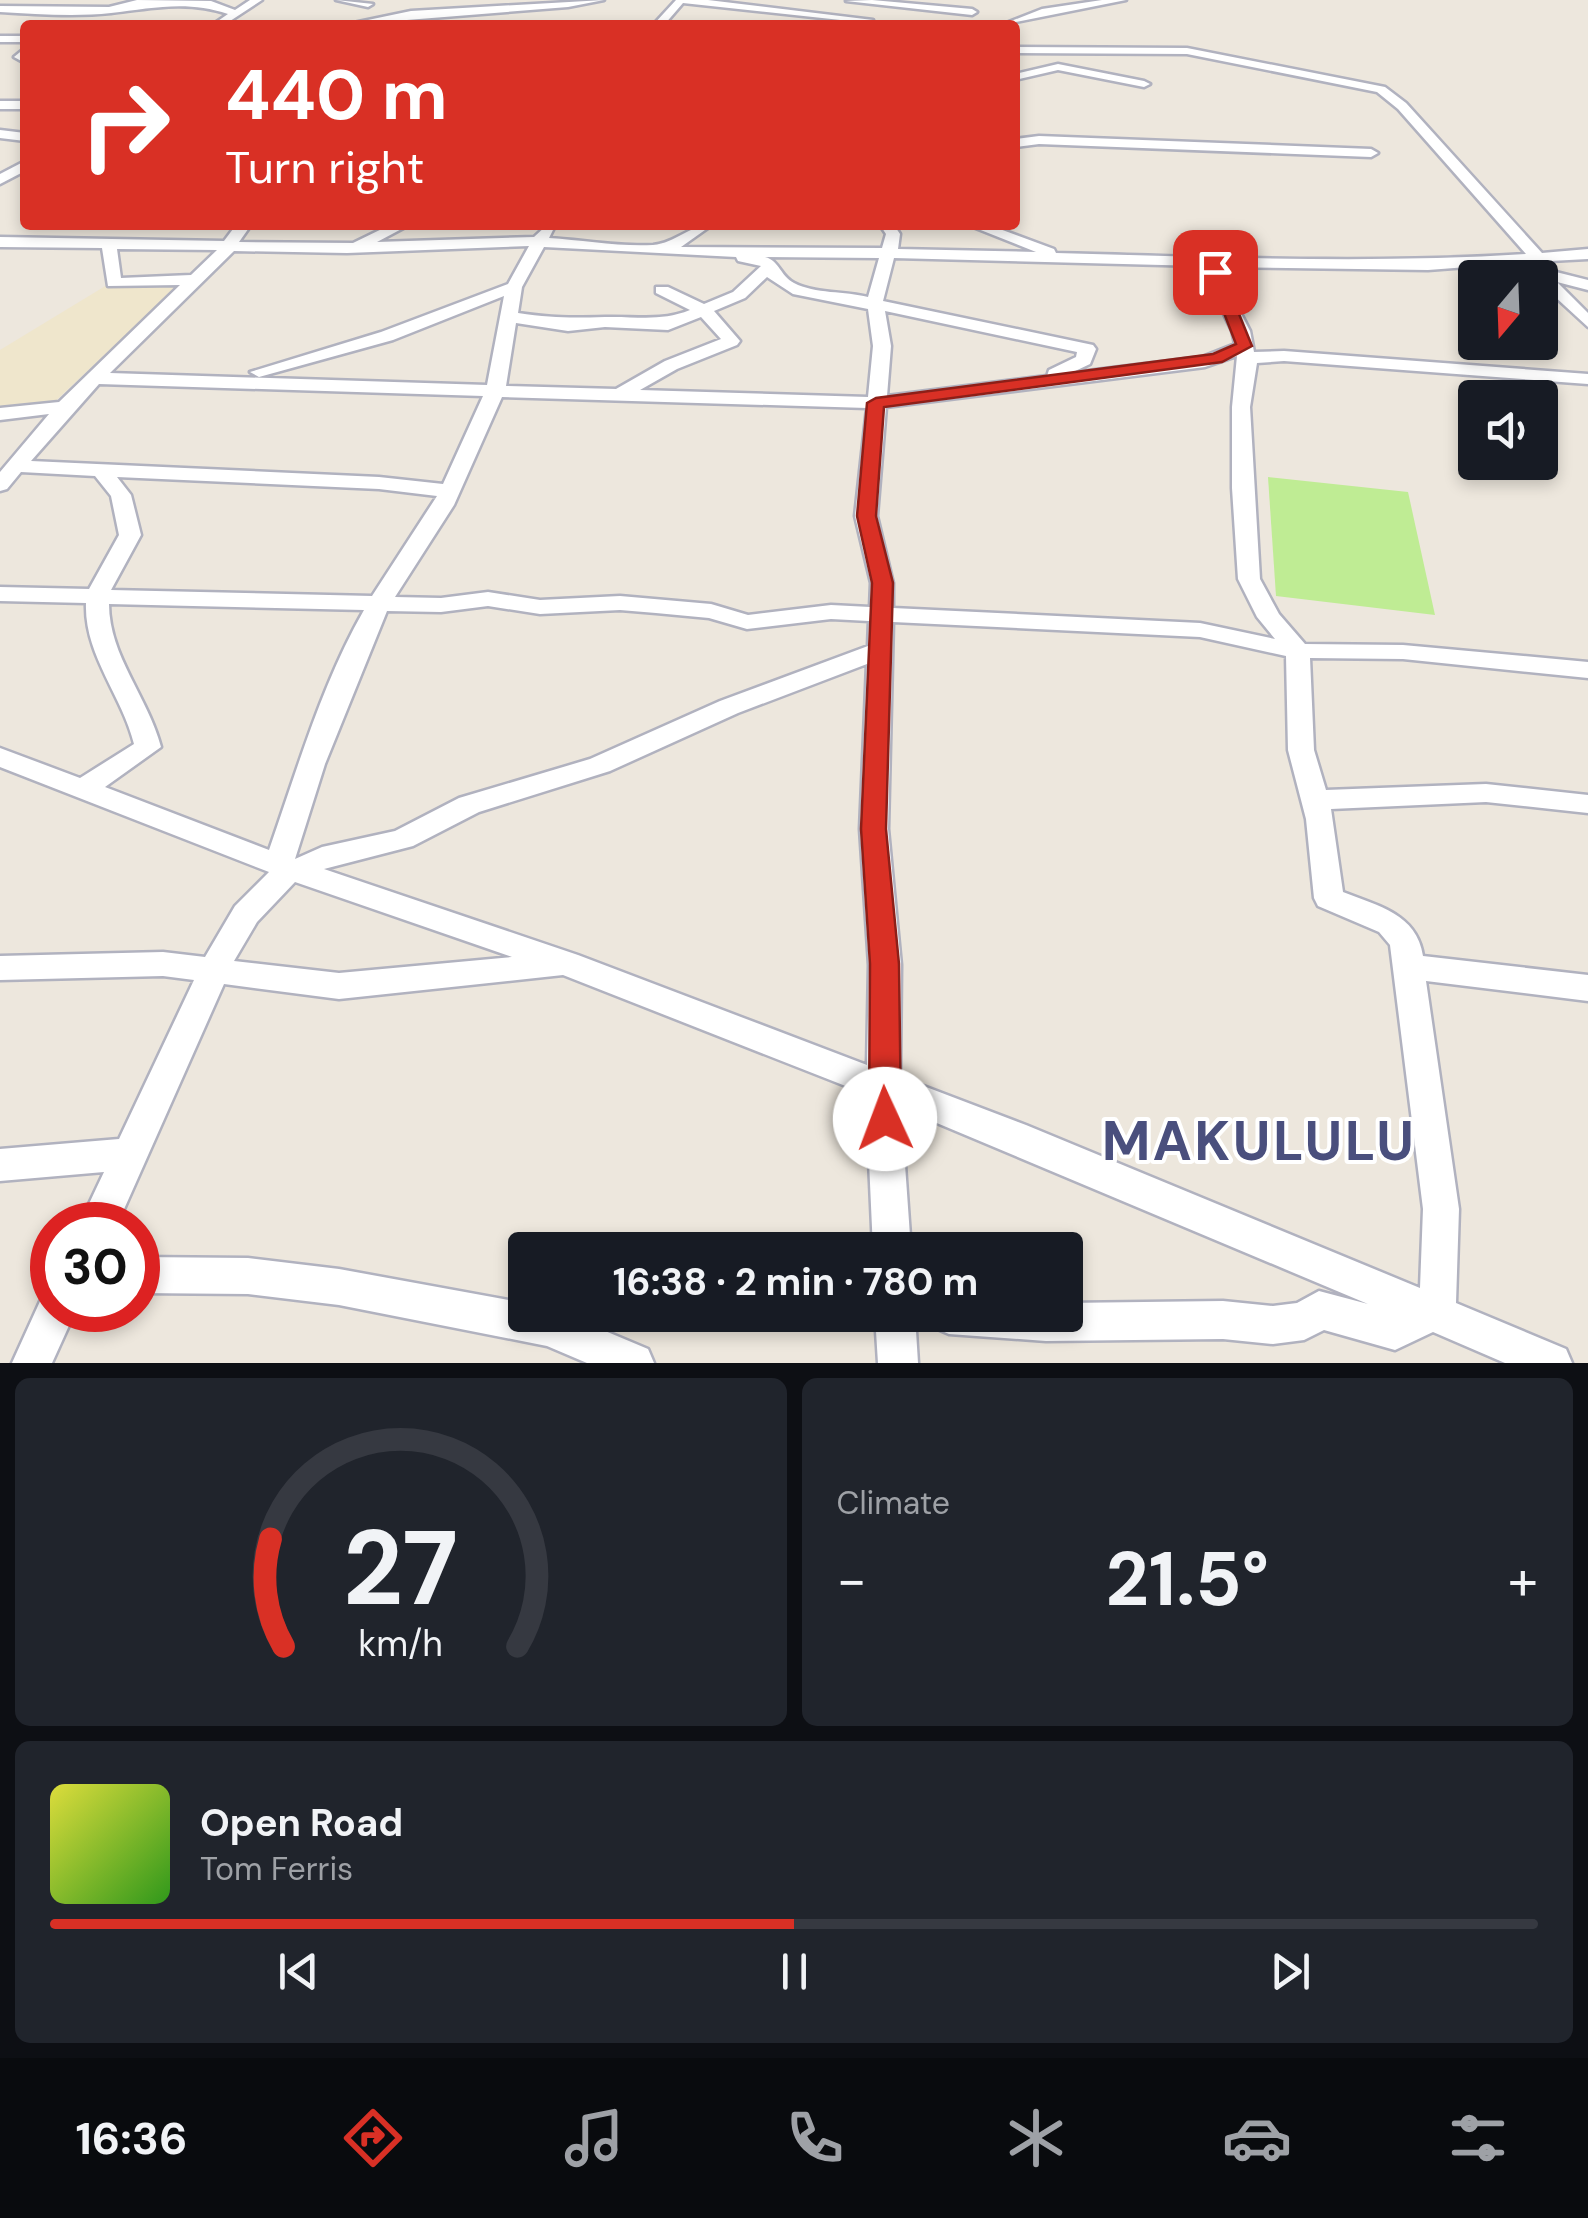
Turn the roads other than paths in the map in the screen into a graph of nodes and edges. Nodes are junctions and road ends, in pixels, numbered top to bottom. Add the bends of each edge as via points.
1 (142, 0) edge
2 (257, 0) edge
3 (341, 0) edge
4 (535, 0) edge
5 (598, 0) edge
6 (681, 0) edge
7 (852, 0) edge
8 (1121, 0) edge
9 (156, 1) edge
10 (0, 9) edge
11 (515, 10) junction
12 (972, 12) dead end
13 (824, 13) junction
14 (237, 14) junction
15 (532, 19) dead end
16 (226, 20) edge
17 (349, 20) edge
18 (376, 20) edge
19 (663, 20) edge
20 (868, 20) edge
21 (1020, 20) edge
22 (1020, 50) edge
23 (1020, 50) edge
24 (1058, 67) junction
25 (1020, 76) edge
26 (1144, 84) dead end
27 (1020, 142) edge
28 (1371, 153) dead end
29 (392, 230) edge
30 (593, 230) dead end
31 (698, 230) edge
32 (890, 230) edge
33 (991, 230) edge
34 (231, 233) edge
35 (546, 236) edge
36 (0, 242) edge
37 (108, 243) junction
38 (354, 248) junction
39 (657, 250) junction
40 (718, 253) junction
41 (888, 253) junction
42 (1588, 254) edge
43 (1534, 256) junction
44 (1044, 257) junction
45 (1493, 260) edge
46 (1539, 260) edge
47 (1207, 262) junction
48 (1458, 262) edge
49 (770, 266) junction
50 (1558, 277) edge
51 (196, 280) junction
52 (1588, 285) edge
53 (514, 287) junction
54 (662, 290) dead end
55 (1558, 292) edge
56 (874, 304) junction
57 (702, 310) junction
58 (507, 316) junction
59 (1588, 322) edge
60 (1246, 352) junction
61 (95, 378) junction
62 (1588, 379) edge
63 (1042, 380) junction
64 (209, 381) junction
65 (496, 388) junction
66 (618, 394) junction
67 (876, 403) junction
68 (66, 407) junction
69 (0, 414) edge
70 (16, 466) junction
71 (102, 471) junction
72 (0, 484) edge
73 (448, 490) junction
74 (0, 594) edge
75 (98, 598) junction
76 (379, 602) junction
77 (880, 616) junction
78 (1298, 651) junction
79 (878, 652) junction
80 (1588, 670) edge
81 (0, 757) edge
82 (82, 789) junction
83 (1315, 800) junction
84 (1588, 804) edge
85 (289, 868) junction
86 (567, 964) junction
87 (0, 968) edge
88 (216, 968) junction
89 (1410, 968) junction
90 (1588, 988) edge
91 (883, 1086) junction
92 (131, 1154) junction
93 (0, 1165) edge
94 (109, 1202) edge
95 (891, 1232) edge
96 (160, 1275) edge
97 (1432, 1312) junction
98 (1083, 1322) edge
99 (46, 1332) edge
100 (896, 1332) edge
101 (32, 1363) edge
102 (634, 1363) edge
103 (898, 1363) edge
104 (1552, 1363) edge

1 - 9 street
2 - 14 street
3 - 17 street via 369,4
4 - 11 street
5 - 11 street
6 - 13 street
6 - 19 street
7 - 12 street
7 - 13 street
8 - 21 street
9 - 10 street via 108,10
9 - 14 street via 211,4
11 - 15 street
11 - 18 street
13 - 20 street
14 - 16 street
22 - 24 street
23 - 43 street via 1184,51 1381,89
24 - 25 street
24 - 26 street
27 - 28 street
29 - 38 street
30 - 35 street
31 - 39 street
32 - 41 street
33 - 44 street via 1037,244 1049,252
34 - 37 street
34 - 38 street
34 - 51 street
35 - 38 street
35 - 39 street
35 - 53 street
36 - 37 street
37 - 51 street via 114,284
39 - 40 street
40 - 41 street
40 - 49 street
41 - 44 street
41 - 56 street
42 - 43 street
43 - 45 street
43 - 46 street
44 - 47 street
47 - 48 street
47 - 60 street
49 - 56 street via 770,274 792,291
49 - 57 street via 739,295
50 - 52 street
51 - 61 street
53 - 58 street
53 - 64 street via 388,336
54 - 57 street
55 - 59 street
56 - 63 street via 1087,349 1084,360
56 - 67 street via 882,346
57 - 58 street via 663,326 568,326
57 - 66 street via 731,340
58 - 65 street
60 - 62 street
60 - 63 street
60 - 78 street via 1242,488 1249,579
61 - 64 street
61 - 68 street
63 - 67 street
64 - 65 street
65 - 66 street
65 - 73 street
66 - 67 street
67 - 77 street via 866,516 882,583
68 - 69 street
68 - 70 street
70 - 71 street
70 - 72 street
71 - 73 street
71 - 75 street via 121,495 130,535
73 - 76 street
74 - 75 street
75 - 76 street
75 - 82 street via 100,646 126,687 148,747
76 - 77 street via 620,603 712,611 747,622 831,612
76 - 85 street via 312,764
77 - 78 street via 1200,630
77 - 79 street
78 - 80 street via 1402,652
78 - 83 street via 1301,750
79 - 85 street via 600,764 469,805 393,843
79 - 91 street via 874,829 884,964
81 - 82 street
82 - 85 street
83 - 84 street via 1459,792
83 - 89 street via 1329,898 1390,924 1405,941
85 - 86 street
85 - 88 street via 246,914
86 - 88 street via 339,986
86 - 91 street
87 - 88 street
88 - 92 street
89 - 90 street
89 - 97 street via 1441,1209
91 - 95 street
91 - 97 street
92 - 93 street
92 - 94 street
96 - 102 street via 339,1287 549,1326
97 - 98 street via 1396,1330 1318,1310 1304,1321 1273,1325
97 - 104 street
99 - 101 street
100 - 103 street

